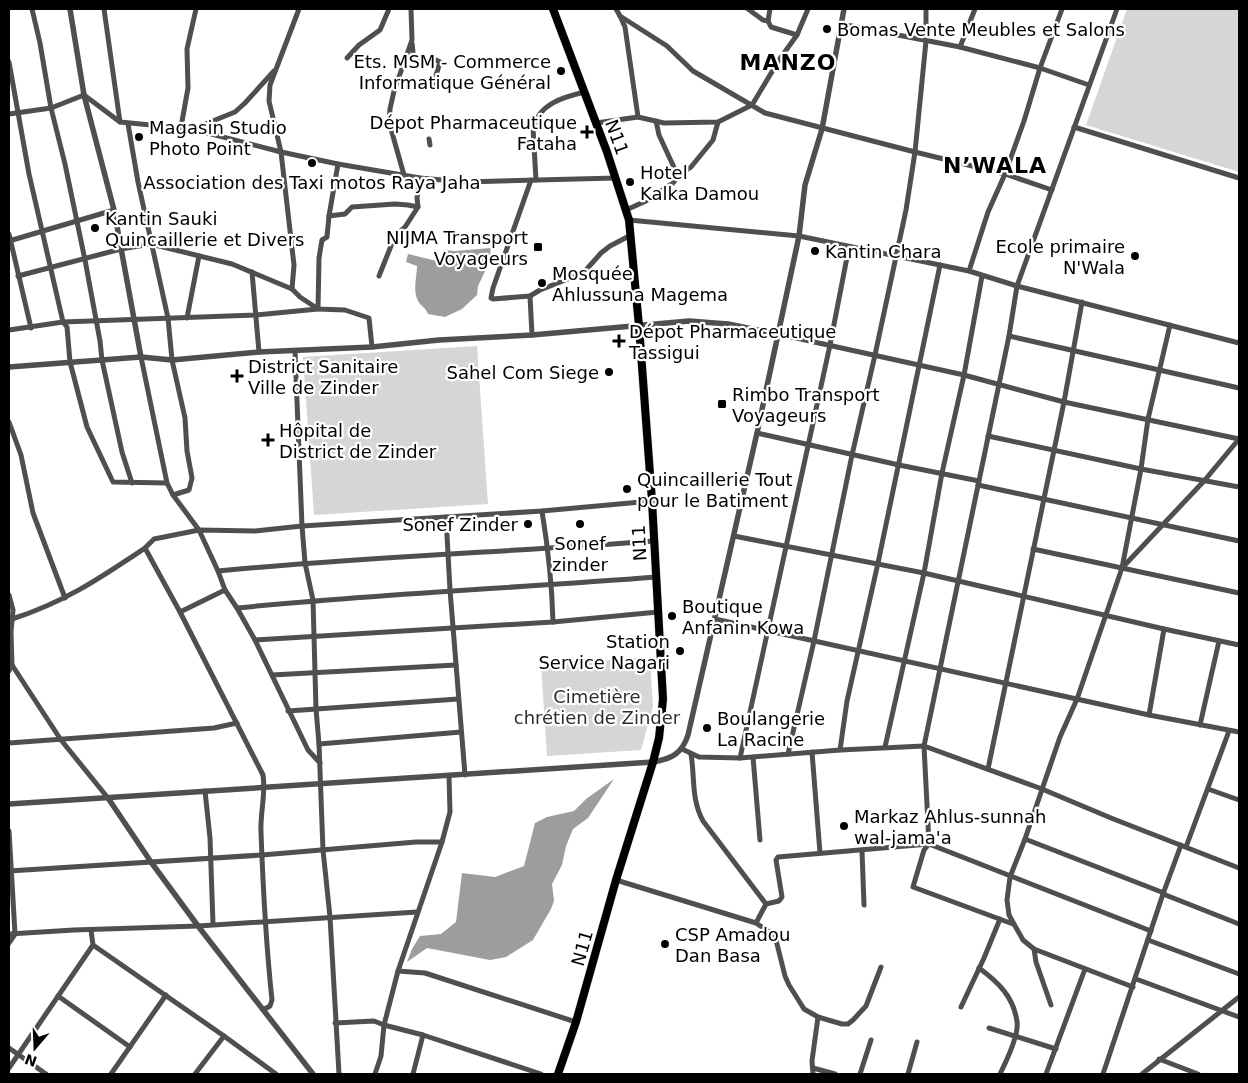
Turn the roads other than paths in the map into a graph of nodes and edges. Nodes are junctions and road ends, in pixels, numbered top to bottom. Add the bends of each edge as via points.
1 (32, 9) edge
2 (70, 9) edge
3 (104, 9) edge
4 (196, 9) edge
5 (300, 9) edge
6 (390, 9) edge
7 (411, 9) edge
8 (555, 9) edge
9 (616, 9) edge
10 (748, 9) edge
11 (770, 9) edge
12 (808, 9) edge
13 (844, 9) edge
14 (926, 9) edge
15 (974, 9) edge
16 (1062, 9) edge
17 (1117, 9) edge
18 (620, 16) junction
19 (768, 21) junction
20 (841, 24) junction
21 (797, 35) junction
22 (412, 40) junction
23 (926, 41) junction
24 (960, 47) junction
25 (346, 58) dead end
26 (9, 62) edge
27 (1040, 68) junction
28 (276, 69) junction
29 (1089, 85) junction
30 (432, 86) dead end
31 (584, 92) junction
32 (84, 95) junction
33 (752, 104) junction
34 (51, 108) junction
35 (17, 112) junction
36 (9, 114) edge
37 (638, 117) junction
38 (656, 121) junction
39 (120, 122) junction
40 (718, 122) junction
41 (596, 123) junction
42 (128, 124) junction
43 (181, 127) junction
44 (1074, 127) junction
45 (822, 128) junction
46 (192, 129) junction
47 (281, 152) junction
48 (915, 152) junction
49 (338, 164) junction
50 (1005, 174) junction
51 (404, 175) junction
52 (678, 176) junction
53 (420, 178) junction
54 (616, 178) junction
55 (1239, 178) edge
56 (534, 180) junction
57 (1052, 190) junction
58 (418, 208) junction
59 (114, 210) junction
60 (626, 210) junction
61 (329, 216) junction
62 (629, 220) junction
63 (76, 221) junction
64 (42, 231) junction
65 (9, 234) edge
66 (631, 235) junction
67 (799, 236) junction
68 (10, 241) edge
69 (152, 244) junction
70 (849, 247) junction
71 (121, 250) junction
72 (199, 256) junction
73 (895, 257) junction
74 (84, 260) junction
75 (940, 265) junction
76 (50, 268) junction
77 (969, 271) junction
78 (252, 272) junction
79 (18, 276) junction
80 (379, 276) dead end
81 (982, 276) junction
82 (1017, 286) junction
83 (292, 289) junction
84 (530, 296) junction
85 (1082, 302) junction
86 (318, 309) junction
87 (256, 315) junction
88 (168, 318) junction
89 (187, 318) junction
90 (133, 319) junction
91 (95, 320) junction
92 (63, 322) junction
93 (1170, 325) junction
94 (639, 326) junction
95 (32, 328) junction
96 (9, 330) edge
97 (778, 334) junction
98 (532, 335) junction
99 (1009, 336) junction
100 (1239, 343) edge
101 (830, 345) junction
102 (372, 347) junction
103 (295, 351) junction
104 (1072, 351) junction
105 (259, 352) junction
106 (875, 355) junction
107 (141, 358) junction
108 (102, 360) junction
109 (172, 360) junction
110 (70, 362) junction
111 (920, 364) junction
112 (9, 367) edge
113 (1159, 371) junction
114 (964, 375) junction
115 (999, 384) junction
116 (1239, 388) edge
117 (1064, 402) junction
118 (1148, 419) junction
119 (9, 422) edge
120 (757, 433) junction
121 (988, 436) junction
122 (1239, 439) edge
123 (808, 445) junction
124 (1054, 450) junction
125 (852, 455) junction
126 (899, 465) junction
127 (1141, 469) junction
128 (942, 473) junction
129 (1204, 480) junction
130 (132, 483) junction
131 (167, 483) junction
132 (979, 483) junction
133 (1239, 487) edge
134 (173, 495) junction
135 (1045, 499) junction
136 (652, 501) junction
137 (542, 510) junction
138 (1131, 517) junction
139 (446, 518) junction
140 (1164, 524) junction
141 (302, 526) junction
142 (199, 530) junction
143 (734, 536) junction
144 (654, 540) junction
145 (1239, 541) edge
146 (787, 547) junction
147 (145, 548) junction
148 (549, 549) junction
149 (1033, 549) junction
150 (448, 554) junction
151 (830, 556) junction
152 (305, 563) junction
153 (878, 563) junction
154 (1122, 568) junction
155 (218, 571) junction
156 (924, 572) junction
157 (656, 577) junction
158 (958, 581) junction
159 (552, 585) junction
160 (225, 590) junction
161 (450, 590) junction
162 (1239, 593) edge
163 (9, 594) edge
164 (1023, 596) junction
165 (65, 598) junction
166 (313, 600) junction
167 (237, 608) junction
168 (180, 612) junction
169 (658, 612) junction
170 (1107, 615) junction
171 (12, 619) junction
172 (715, 619) junction
173 (553, 622) junction
174 (453, 628) junction
175 (1164, 629) junction
176 (769, 631) junction
177 (315, 638) junction
178 (255, 640) junction
179 (814, 641) junction
180 (1220, 641) junction
181 (1239, 645) edge
182 (859, 652) junction
183 (904, 660) junction
184 (456, 664) junction
185 (12, 665) junction
186 (940, 669) junction
187 (9, 671) edge
188 (314, 672) junction
189 (272, 675) junction
190 (1006, 684) junction
191 (458, 699) junction
192 (1077, 700) junction
193 (316, 709) junction
194 (288, 711) junction
195 (1149, 715) junction
196 (237, 723) junction
197 (1200, 725) junction
198 (1229, 731) junction
199 (461, 732) junction
200 (1239, 732) edge
201 (61, 740) junction
202 (9, 743) edge
203 (319, 744) junction
204 (924, 746) junction
205 (885, 747) junction
206 (682, 749) junction
207 (840, 750) junction
208 (812, 752) junction
209 (691, 754) junction
210 (788, 754) junction
211 (753, 757) junction
212 (740, 758) junction
213 (654, 762) junction
214 (320, 763) junction
215 (988, 770) junction
216 (465, 775) junction
217 (448, 776) junction
218 (321, 785) junction
219 (264, 788) junction
220 (1208, 789) junction
221 (1042, 790) junction
222 (205, 791) junction
223 (108, 798) junction
224 (1239, 800) edge
225 (9, 804) edge
226 (9, 831) edge
227 (1025, 839) junction
228 (760, 840) dead end
229 (442, 842) junction
230 (929, 844) junction
231 (1184, 846) junction
232 (323, 850) junction
233 (862, 851) junction
234 (820, 853) junction
235 (262, 855) junction
236 (210, 857) junction
237 (151, 862) junction
238 (1239, 868) edge
239 (10, 871) edge
240 (1010, 877) junction
241 (616, 880) junction
242 (1164, 894) junction
243 (766, 904) junction
244 (864, 905) dead end
245 (417, 912) junction
246 (330, 917) junction
247 (1000, 920) junction
248 (265, 921) junction
249 (756, 923) junction
250 (213, 924) junction
251 (1013, 924) junction
252 (1239, 924) edge
253 (198, 926) junction
254 (91, 930) junction
255 (1151, 931) junction
256 (12, 934) edge
257 (1148, 940) junction
258 (9, 943) edge
259 (92, 945) junction
260 (1034, 949) junction
261 (881, 967) dead end
262 (979, 968) junction
263 (1085, 968) junction
264 (398, 971) junction
265 (1239, 974) edge
266 (1136, 978) junction
267 (1133, 987) junction
268 (166, 995) junction
269 (58, 996) junction
270 (1239, 997) edge
271 (1051, 1005) dead end
272 (961, 1007) dead end
273 (263, 1010) junction
274 (1221, 1010) junction
275 (818, 1017) junction
276 (1239, 1017) edge
277 (576, 1022) junction
278 (335, 1023) junction
279 (384, 1025) junction
280 (989, 1028) dead end
281 (423, 1034) junction
282 (224, 1036) junction
283 (1015, 1037) junction
284 (871, 1040) dead end
285 (917, 1042) dead end
286 (130, 1047) junction
287 (9, 1048) edge
288 (1056, 1049) junction
289 (18, 1054) junction
290 (1159, 1059) junction
291 (9, 1068) edge
292 (813, 1071) edge
293 (46, 1074) edge
294 (111, 1074) edge
295 (195, 1074) edge
296 (276, 1074) edge
297 (313, 1074) edge
298 (339, 1074) edge
299 (376, 1074) edge
300 (413, 1074) edge
301 (541, 1074) edge
302 (558, 1074) edge
303 (835, 1074) edge
304 (860, 1074) edge
305 (908, 1074) edge
306 (1000, 1074) edge
307 (1046, 1074) edge
308 (1104, 1074) edge
309 (1142, 1074) edge
310 (1198, 1074) edge

1 - 34 street
2 - 32 street
3 - 39 street
4 - 43 street via 188,49 188,88
5 - 28 street
6 - 25 street via 380,30
7 - 22 street
8 - 31 main road, N11
9 - 18 street
10 - 19 street
11 - 19 street
12 - 21 street
13 - 20 street
14 - 23 street
15 - 24 street
16 - 27 street
17 - 29 street
18 - 33 street via 667,46 693,71
18 - 37 street via 625,27
19 - 21 street via 773,28
20 - 23 street
20 - 45 street
21 - 33 street
22 - 30 street via 414,61 440,62
22 - 51 street via 390,109 389,122
23 - 24 street
23 - 48 street
24 - 27 street
26 - 35 street
27 - 29 street
27 - 50 street
28 - 46 street via 235,112
28 - 47 street via 270,85 270,101
29 - 44 street
31 - 41 main road, N11
31 - 56 street via 561,98 534,123
32 - 34 street
32 - 39 street
32 - 59 street
33 - 40 street
33 - 45 street via 765,113
34 - 35 street
34 - 63 street
35 - 36 street
35 - 64 street
37 - 38 street
37 - 41 street
38 - 40 street via 684,124
38 - 52 street via 658,135
39 - 42 street
40 - 52 street via 713,140 692,167
41 - 54 main road, N11
42 - 43 street
42 - 69 street
43 - 46 street
44 - 55 street
44 - 57 street
45 - 48 street
45 - 67 street via 806,185
46 - 47 street
47 - 49 street
47 - 83 street via 294,265
48 - 50 street
48 - 73 street
49 - 51 street
49 - 61 street
50 - 57 street
50 - 77 street via 988,212
51 - 53 street
52 - 60 street via 646,201
53 - 56 street via 465,182
53 - 58 street
54 - 56 street
54 - 60 main road, N11
56 - 84 street via 491,298
57 - 82 street
58 - 61 street via 395,204 352,207 345,214
58 - 80 street via 395,236
59 - 63 street
59 - 71 street
60 - 62 main road, N11
61 - 86 street via 327,238 322,240 319,258
62 - 66 main road, N11
62 - 67 street
63 - 64 street
63 - 74 street
64 - 68 street
64 - 76 street
65 - 68 street
66 - 84 street via 606,250 574,278
66 - 94 main road, N11
67 - 70 street
67 - 97 street
68 - 79 street
69 - 71 street
69 - 72 street
69 - 88 street
70 - 73 street
70 - 101 street
71 - 74 street
71 - 90 street
72 - 78 street
72 - 89 street
73 - 75 street
73 - 106 street
74 - 76 street
74 - 91 street
75 - 77 street
75 - 111 street
76 - 79 street
76 - 92 street
77 - 81 street
78 - 83 street
78 - 87 street
79 - 95 street
81 - 82 street
81 - 114 street
82 - 85 street
82 - 99 street
83 - 86 street
84 - 98 street
85 - 93 street
85 - 104 street
86 - 87 street
86 - 102 street via 345,310 369,318
87 - 89 street
87 - 105 street
88 - 89 street
88 - 90 street
88 - 109 street
90 - 91 street
90 - 107 street
91 - 92 street
91 - 108 street
92 - 95 street
92 - 110 street via 67,326
93 - 100 street
93 - 113 street
94 - 97 street via 702,321
94 - 98 street
94 - 136 main road, N11
95 - 96 street
97 - 101 street
97 - 120 street
98 - 102 street
99 - 104 street
99 - 115 street
101 - 106 street
101 - 123 street
102 - 103 street
103 - 105 street
103 - 141 street
104 - 113 street
104 - 117 street
105 - 109 street
106 - 111 street
106 - 125 street
107 - 108 street
107 - 109 street
107 - 131 street
108 - 110 street
108 - 130 street
109 - 134 street via 185,418 192,478 189,490
110 - 112 street
110 - 130 street via 88,427 113,482
111 - 114 street
111 - 126 street
113 - 116 street
113 - 118 street
114 - 115 street
114 - 128 street
115 - 117 street
115 - 121 street
117 - 118 street
117 - 124 street
118 - 122 street
118 - 127 street
119 - 165 street via 21,455 33,513
120 - 123 street
120 - 143 street
121 - 124 street
121 - 132 street
122 - 129 street
123 - 125 street
123 - 146 street
124 - 127 street
124 - 135 street
125 - 126 street
125 - 151 street
126 - 128 street
126 - 153 street
127 - 129 street
127 - 138 street
128 - 132 street
128 - 156 street
129 - 133 street
129 - 140 street
130 - 131 street
131 - 134 street
132 - 135 street
132 - 158 street
134 - 142 street
135 - 138 street
135 - 149 street
136 - 137 street
136 - 144 main road, N11
137 - 139 street
137 - 148 street
138 - 140 street
138 - 154 street
139 - 141 street
139 - 150 street
140 - 145 street
140 - 154 street
141 - 142 street via 255,531
141 - 152 street
142 - 147 street via 154,539
142 - 155 street
143 - 146 street
143 - 172 street
144 - 148 street
144 - 157 main road, N11
146 - 151 street
146 - 176 street
147 - 165 street
147 - 168 street
148 - 150 street
148 - 159 street
149 - 154 street
149 - 164 street
150 - 152 street
150 - 161 street
151 - 153 street
151 - 179 street
152 - 155 street
152 - 166 street
153 - 156 street
153 - 182 street
154 - 162 street
154 - 170 street
155 - 160 street
156 - 158 street
156 - 183 street
157 - 159 street
157 - 169 main road, N11
158 - 164 street
158 - 186 street
159 - 161 street
159 - 173 street
160 - 167 street
160 - 168 street
161 - 166 street
161 - 174 street
163 - 171 street via 14,610
164 - 170 street
164 - 190 street
165 - 171 street
166 - 167 street
166 - 177 street
167 - 178 street
168 - 196 street
169 - 173 street
169 - 213 main road, N11 via 663,699
170 - 175 street
170 - 192 street
171 - 185 street
172 - 176 street
172 - 206 street
173 - 174 street
174 - 177 street
174 - 184 street
175 - 180 street
175 - 195 street
176 - 179 street
176 - 212 street
177 - 178 street
177 - 188 street
178 - 189 street
179 - 182 street
179 - 210 street
180 - 181 street
180 - 197 street
182 - 183 street
182 - 207 street
183 - 186 street
183 - 205 street
184 - 188 street
184 - 191 street
185 - 187 street
185 - 201 street
186 - 190 street
186 - 204 street
188 - 189 street
188 - 193 street
189 - 194 street
190 - 192 street
190 - 215 street
191 - 193 street
191 - 199 street
192 - 195 street
192 - 221 street
193 - 194 street
193 - 203 street
194 - 214 street via 308,750
195 - 197 street
196 - 201 street via 214,728
196 - 219 street via 263,775
197 - 198 street
198 - 200 street
198 - 220 street
199 - 203 street
199 - 216 street
201 - 202 street
201 - 223 street
203 - 214 street
204 - 205 street
204 - 215 street
204 - 230 street
205 - 207 street
206 - 209 street
206 - 213 street via 672,757
207 - 208 street
208 - 210 street
208 - 234 street
209 - 212 street
209 - 243 street via 696,809
210 - 211 street
211 - 212 street
211 - 228 street
213 - 216 street
213 - 241 main road, N11
214 - 218 street
215 - 221 street
216 - 217 street
217 - 218 street
217 - 229 street via 451,809
218 - 219 street
218 - 232 street
219 - 222 street
219 - 235 street
220 - 224 street
220 - 231 street
221 - 227 street
221 - 231 street
222 - 223 street
222 - 236 street
223 - 225 street
223 - 237 street
226 - 239 street
227 - 240 street
227 - 242 street
229 - 232 street
229 - 245 street
230 - 233 street
230 - 240 street
230 - 247 street via 924,850 913,887
231 - 238 street
231 - 242 street
232 - 235 street
232 - 246 street
233 - 234 street
233 - 244 street
234 - 243 street via 778,857 782,897
235 - 236 street
235 - 248 street
236 - 237 street
236 - 250 street
237 - 239 street
237 - 253 street
239 - 256 street
240 - 251 street via 1007,900
240 - 255 street
241 - 249 street
241 - 277 main road, N11
242 - 252 street
242 - 255 street
243 - 249 street
245 - 246 street
245 - 264 street
246 - 248 street
246 - 278 street
247 - 251 street
247 - 262 street
248 - 250 street
248 - 273 street via 272,1000 270,1006
249 - 275 street via 775,936 789,984 804,1009
250 - 253 street
251 - 260 street via 1023,940
253 - 254 street
253 - 273 street
254 - 256 street
254 - 259 street
255 - 257 street
256 - 258 street
257 - 265 street
257 - 266 street
259 - 268 street
259 - 269 street
260 - 263 street
260 - 271 street
261 - 275 street via 866,1006 854,1020 842,1024
262 - 272 street
262 - 283 street via 994,978 1009,996 1018,1023
263 - 267 street
263 - 288 street
264 - 277 street via 425,973
264 - 279 street
266 - 267 street
266 - 274 street
267 - 308 street
268 - 282 street
268 - 286 street
269 - 286 street
269 - 289 street
270 - 274 street
273 - 297 street
274 - 276 street
274 - 290 street
275 - 292 street
277 - 302 main road, N11
278 - 279 street via 374,1021
278 - 298 street
279 - 281 street
279 - 299 street
280 - 283 street
281 - 300 street
281 - 301 street
282 - 295 street
282 - 296 street
283 - 288 street
283 - 306 street
284 - 304 street
285 - 305 street
286 - 294 street
287 - 289 street
288 - 307 street
289 - 291 street
289 - 293 street
290 - 309 street
290 - 310 street
292 - 303 street

